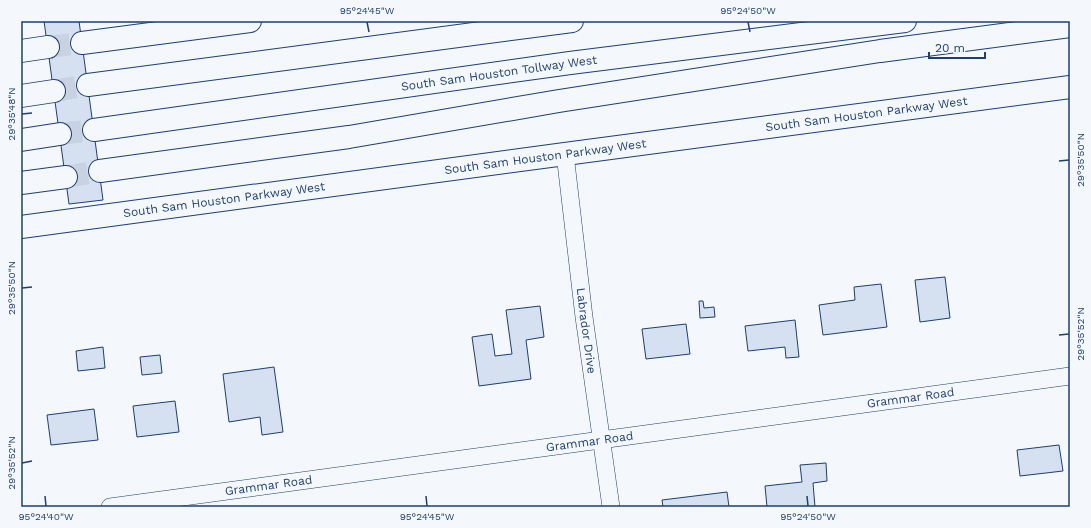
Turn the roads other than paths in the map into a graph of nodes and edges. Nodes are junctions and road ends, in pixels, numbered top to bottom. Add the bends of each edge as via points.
1 (250, 21) edge
2 (572, 21) edge
3 (905, 21) edge
4 (1070, 26) edge
5 (82, 44) tunnel mouth
6 (48, 47) tunnel mouth
7 (21, 51) edge
8 (88, 85) tunnel mouth
9 (1070, 87) edge
10 (54, 91) tunnel mouth
11 (21, 96) edge
12 (94, 130) tunnel mouth
13 (60, 134) tunnel mouth
14 (21, 140) edge
15 (565, 154) junction
16 (100, 171) tunnel mouth
17 (66, 177) tunnel mouth
18 (21, 183) edge
19 (21, 227) edge
20 (1070, 376) edge
21 (602, 440) junction
22 (110, 507) edge
23 (611, 507) edge

1 - 5 main road
2 - 8 main road
3 - 12 main road, South Sam Houston Tollway West via 570,63
4 - 16 main road via 880,51 350,137
6 - 7 main road
9 - 15 main road, South Sam Houston Parkway West
10 - 11 main road
13 - 14 main road
15 - 19 main road, South Sam Houston Parkway West
15 - 21 street, Labrador Drive via 584,317
17 - 18 main road
20 - 21 street, Grammar Road
21 - 22 street, Grammar Road
21 - 23 street, Labrador Drive

